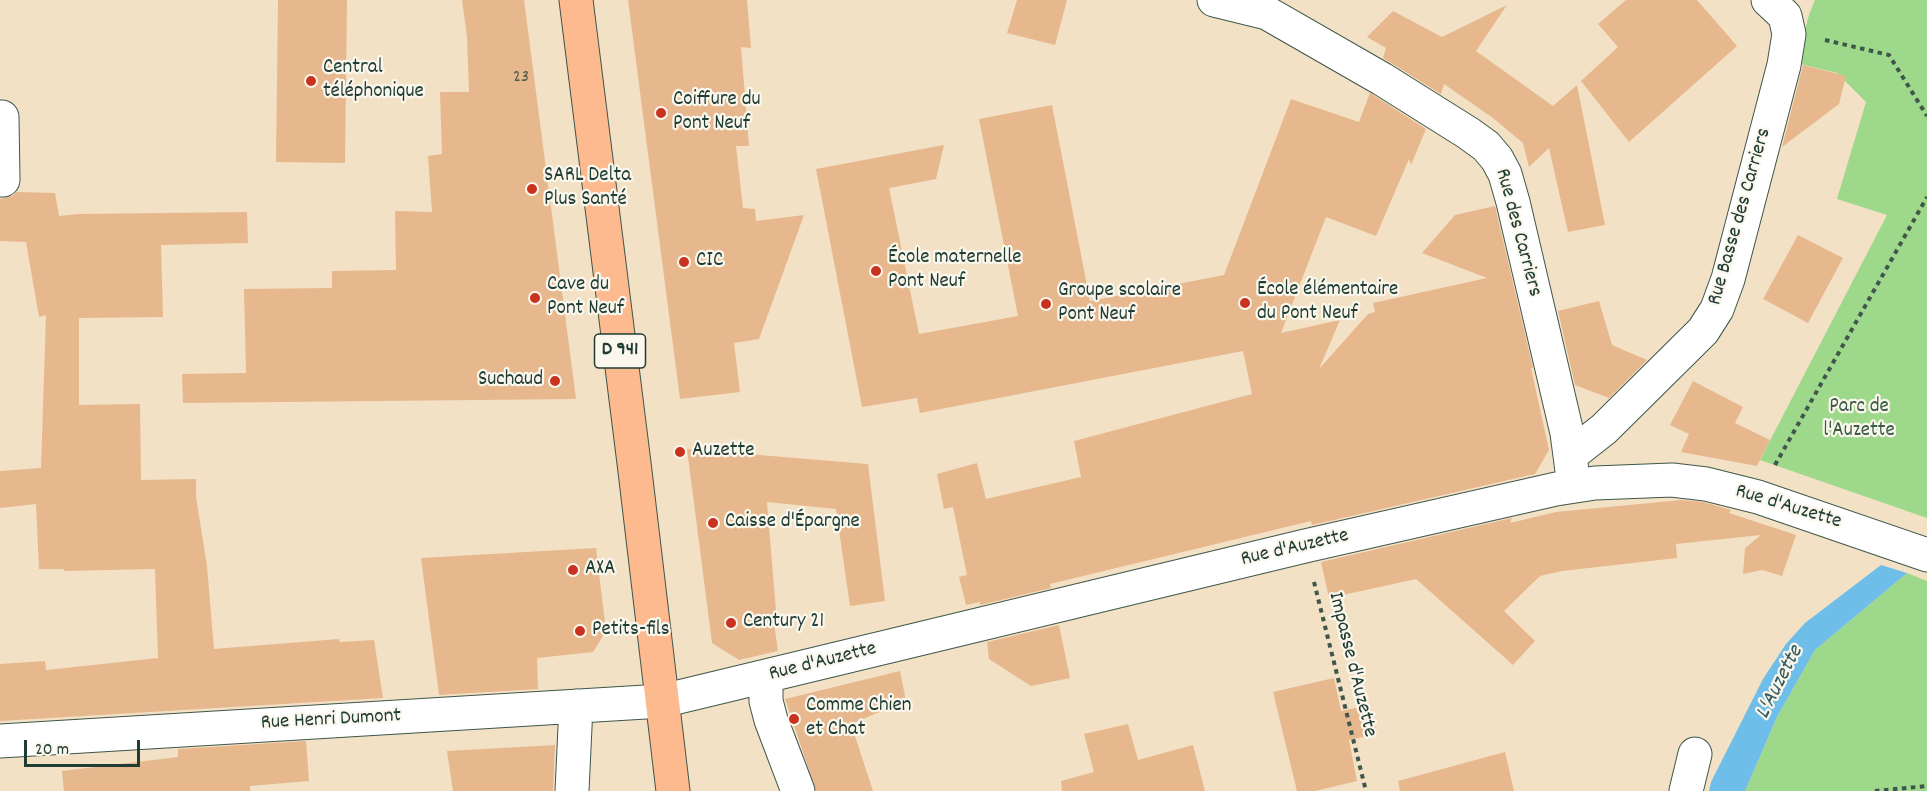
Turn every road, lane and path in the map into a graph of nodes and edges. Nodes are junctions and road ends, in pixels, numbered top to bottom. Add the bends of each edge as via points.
1 (576, 0) edge
2 (1215, 0) edge
3 (1768, 0) edge
4 (1789, 34) junction
5 (1927, 116) edge
6 (2, 117) dead end
7 (0, 180) edge
8 (1927, 197) edge
9 (1572, 471) junction
10 (1758, 497) junction
11 (1305, 546) junction
12 (1927, 555) edge
13 (766, 677) junction
14 (662, 701) junction
15 (576, 706) junction
16 (0, 741) edge
17 (1695, 754) dead end
18 (1927, 786) edge
19 (572, 791) edge
20 (673, 791) edge
21 (798, 791) edge
22 (1366, 791) edge
23 (1686, 791) edge
24 (1875, 791) edge

1 - 14 main road, D 941
2 - 9 street, Rue des Carriers via 1267,13 1459,127 1497,159 1513,202
3 - 4 street via 1785,16
4 - 5 path via 1890,56
4 - 9 street, Rue Basse des Carriers via 1734,257 1717,309 1703,331 1604,429
6 - 7 street
8 - 10 path
9 - 10 street, Rue d'Auzette via 1625,481 1706,484
9 - 11 street, Rue d'Auzette
10 - 12 street, Rue d'Auzette
11 - 13 street, Rue d'Auzette
11 - 22 path, Impasse d'Auzette
13 - 14 street, Rue d'Auzette
13 - 21 street via 766,701
14 - 15 street, Rue Henri Dumont
14 - 20 main road, D 941
15 - 16 street, Rue Henri Dumont
15 - 19 street
17 - 23 street
18 - 24 path

